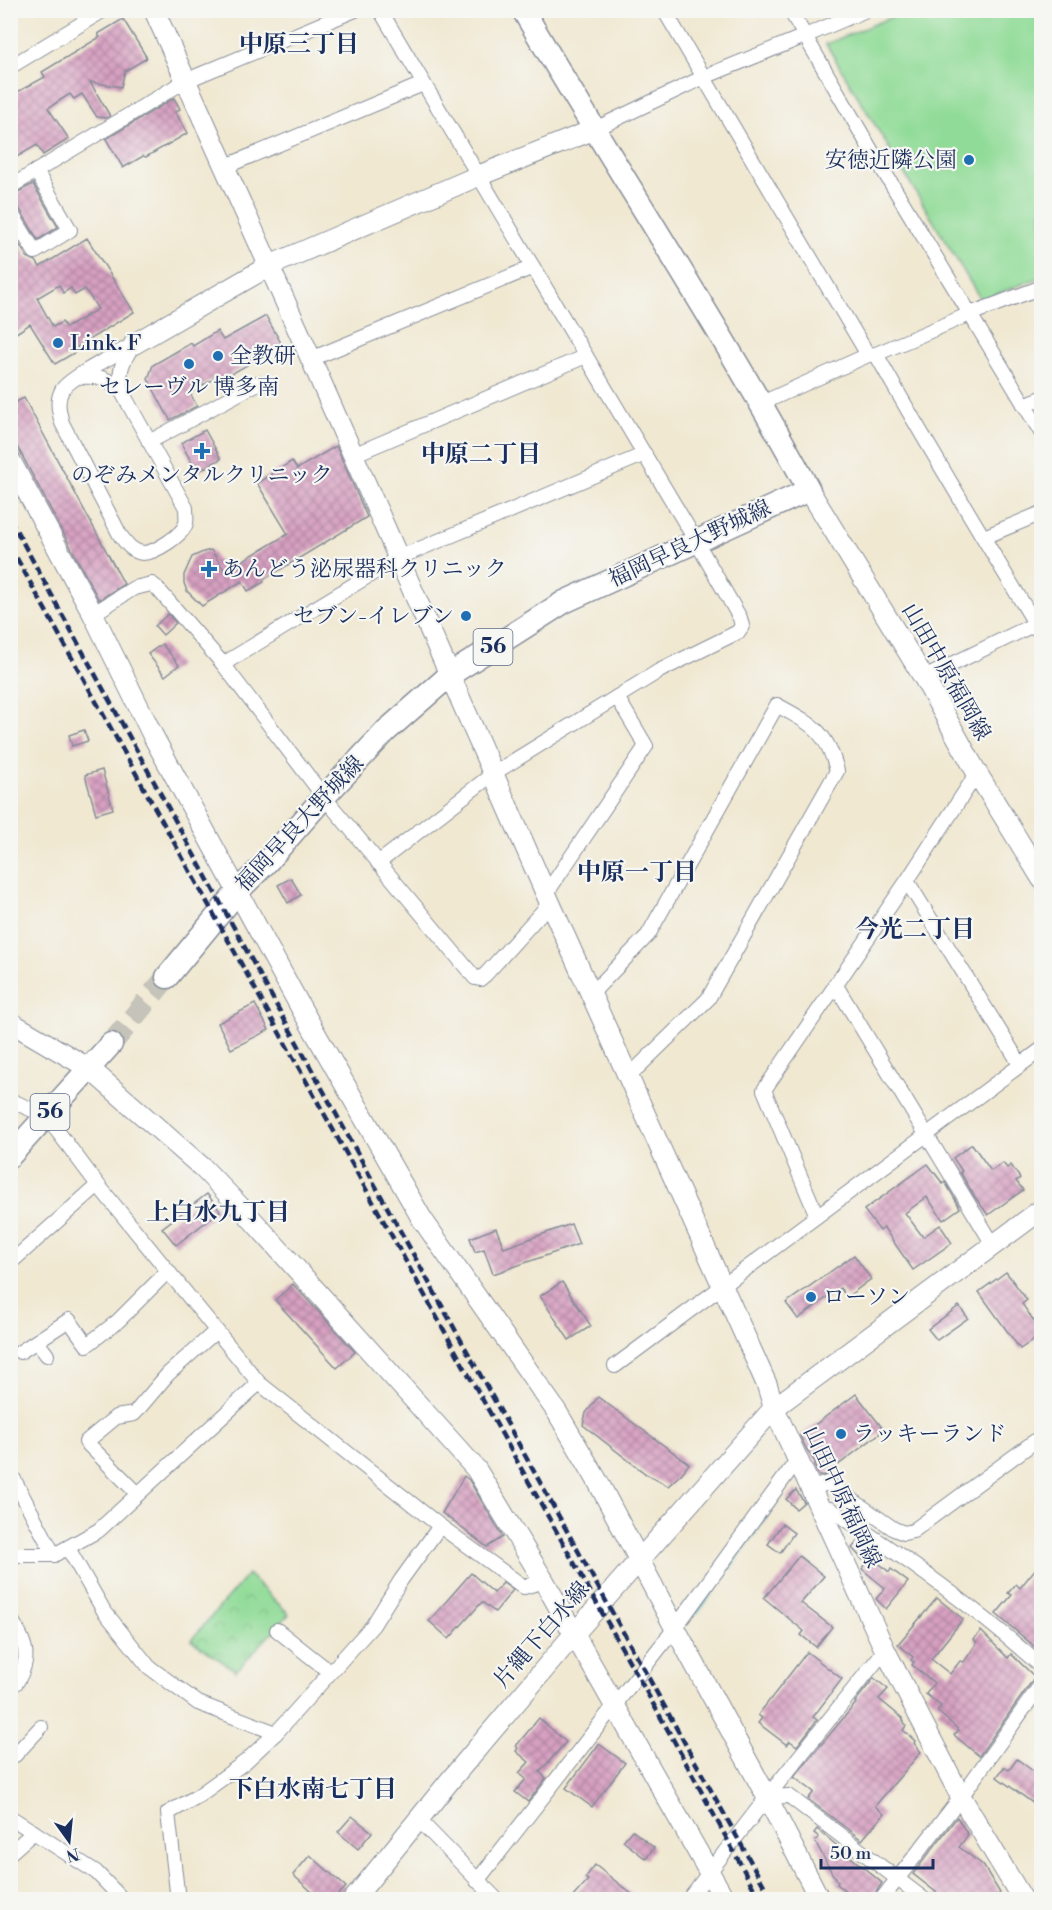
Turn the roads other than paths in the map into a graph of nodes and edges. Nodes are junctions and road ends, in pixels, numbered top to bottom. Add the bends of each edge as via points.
1 (104, 10) edge
2 (154, 10) edge
3 (355, 10) edge
4 (380, 10) edge
5 (523, 10) edge
6 (664, 10) edge
7 (790, 10) edge
8 (866, 10) edge
9 (805, 36) junction
10 (10, 67) edge
11 (704, 77) junction
12 (185, 81) junction
13 (423, 84) junction
14 (593, 130) junction
15 (224, 167) junction
16 (36, 171) junction
17 (478, 176) junction
18 (10, 187) edge
19 (10, 212) edge
20 (269, 266) junction
21 (532, 267) junction
22 (1041, 287) edge
23 (970, 314) junction
24 (134, 344) junction
25 (872, 355) junction
26 (586, 356) junction
27 (311, 359) junction
28 (77, 377) junction
29 (258, 383) dead end
30 (122, 392) junction
31 (1041, 398) edge
32 (762, 403) junction
33 (1024, 405) junction
34 (1041, 434) edge
35 (149, 442) junction
36 (645, 454) junction
37 (353, 455) junction
38 (10, 460) edge
39 (809, 490) junction
40 (1041, 513) edge
41 (984, 537) junction
42 (696, 541) junction
43 (398, 558) junction
44 (93, 614) junction
45 (1038, 630) edge
46 (223, 664) junction
47 (451, 674) junction
48 (924, 678) junction
49 (617, 697) junction
50 (494, 773) junction
51 (977, 773) junction
52 (324, 797) junction
53 (378, 863) junction
54 (1041, 879) edge
55 (907, 881) junction
56 (238, 891) junction
57 (548, 898) junction
58 (167, 976) tunnel mouth
59 (835, 984) junction
60 (591, 994) junction
61 (10, 1022) edge
62 (111, 1044) tunnel mouth
63 (1041, 1049) edge
64 (1020, 1064) junction
65 (90, 1069) junction
66 (628, 1077) junction
67 (10, 1100) edge
68 (46, 1116) junction
69 (927, 1133) junction
70 (10, 1156) edge
71 (98, 1185) junction
72 (1041, 1209) edge
73 (817, 1216) junction
74 (993, 1246) junction
75 (10, 1263) edge
76 (168, 1271) junction
77 (723, 1286) junction
78 (216, 1331) junction
79 (37, 1342) junction
80 (20, 1353) dead end
81 (47, 1354) dead end
82 (615, 1366) dead end
83 (259, 1383) junction
84 (774, 1408) junction
85 (1041, 1436) edge
86 (798, 1459) junction
87 (10, 1472) edge
88 (812, 1488) junction
89 (138, 1494) junction
90 (822, 1510) junction
91 (440, 1526) junction
92 (68, 1548) junction
93 (10, 1554) edge
94 (54, 1555) junction
95 (639, 1560) junction
96 (544, 1581) junction
97 (10, 1617) edge
98 (675, 1628) junction
99 (277, 1630) dead end
100 (574, 1634) junction
101 (885, 1650) junction
102 (1041, 1667) edge
103 (330, 1672) junction
104 (1041, 1683) edge
105 (10, 1685) edge
106 (614, 1705) junction
107 (40, 1727) dead end
108 (276, 1734) junction
109 (10, 1757) edge
110 (767, 1797) junction
111 (961, 1797) junction
112 (10, 1817) edge
113 (418, 1820) junction
114 (34, 1832) junction
115 (10, 1853) edge
116 (711, 1872) junction
117 (899, 1879) junction
118 (477, 1881) junction
119 (492, 1898) edge
120 (123, 1899) edge
121 (178, 1899) edge
122 (354, 1899) edge
123 (688, 1899) edge
124 (725, 1899) edge
125 (820, 1899) edge
126 (881, 1899) edge
127 (925, 1899) edge
128 (1023, 1899) edge

1 - 10 street
2 - 12 street
3 - 12 street
4 - 13 street
5 - 14 main road
6 - 11 street
7 - 9 street
8 - 9 street
9 - 11 street
9 - 23 street
11 - 14 street
11 - 25 street
12 - 15 street
12 - 16 street
13 - 15 street
13 - 17 street
14 - 17 street
14 - 32 main road
15 - 20 street
16 - 18 street
16 - 19 street via 70,230 35,252
17 - 20 street
17 - 21 street
20 - 24 street
20 - 27 street
21 - 26 street
21 - 27 street
22 - 23 street
23 - 25 street
23 - 33 street
24 - 28 street
24 - 30 street via 119,376
25 - 32 street
25 - 41 street
26 - 36 street
26 - 37 street
27 - 37 street
28 - 30 street via 97,376 109,380
28 - 35 street via 63,389 58,405 62,423 120,535 130,547 143,553 180,534 186,522 186,508
29 - 35 street
30 - 35 street
31 - 33 street
32 - 39 main road
33 - 34 street
36 - 42 street
36 - 43 street
37 - 43 street
38 - 44 street
39 - 42 main road, 福岡早良大野城線 / 56
39 - 48 street, 山田中原福岡線
40 - 41 street
41 - 45 street
42 - 47 main road, 福岡早良大野城線 / 56 via 564,602
42 - 49 street via 742,626 738,632 659,671
43 - 46 street
43 - 47 street
44 - 46 street via 134,588 152,584
44 - 56 street via 153,736
45 - 48 street
46 - 52 street
47 - 50 street
47 - 52 main road, 福岡早良大野城線 / 56 via 387,731
48 - 51 street, 山田中原福岡線
49 - 50 street
49 - 57 street via 646,746
50 - 53 street
50 - 57 street
51 - 54 street, 山田中原福岡線
51 - 55 street
52 - 53 street
52 - 56 main road, 福岡早良大野城線 / 56
53 - 57 street via 475,978 486,974
55 - 59 street
55 - 64 street
56 - 58 main road, 福岡早良大野城線 / 56
56 - 95 street via 422,1219 556,1412
57 - 60 street
59 - 69 street
59 - 73 street via 764,1089
60 - 66 street
60 - 66 street via 648,935 777,705 807,722 827,741 837,771 708,999
61 - 65 street
62 - 65 main road, 56
63 - 64 street
64 - 69 street
65 - 68 main road, 56
65 - 96 street via 203,1168 423,1409 476,1469
66 - 77 street
67 - 68 street
68 - 70 main road, 56
68 - 71 street
69 - 73 street
69 - 74 street
71 - 75 street
71 - 76 street
72 - 74 street, 山田中原福岡線
73 - 77 street
74 - 84 street, 山田中原福岡線
76 - 78 street
76 - 79 street via 118,1321 87,1345 69,1320
77 - 82 street
77 - 84 street
78 - 83 street
78 - 89 street via 168,1374 134,1414 116,1417 86,1442
79 - 80 street
79 - 81 street
83 - 89 street
83 - 91 street
84 - 86 street, 山田中原福岡線
84 - 95 street, 片縄下白水線
85 - 88 street via 904,1533 828,1483
86 - 88 street, 山田中原福岡線
86 - 98 street
87 - 94 street
88 - 90 street, 山田中原福岡線
89 - 92 street via 99,1530
90 - 101 street, 山田中原福岡線
90 - 102 street via 830,1509 925,1573 988,1620
91 - 96 street via 524,1587
91 - 103 street via 373,1625
92 - 94 street
92 - 108 street via 104,1611 149,1667 198,1703
93 - 94 street
95 - 98 street
95 - 100 street, 片縄下白水線
96 - 100 street
97 - 105 street via 25,1644 25,1669 16,1683
98 - 106 street
98 - 110 street
99 - 103 street
100 - 106 street
100 - 113 street, 片縄下白水線
101 - 110 street
101 - 111 street, 山田中原福岡線
103 - 108 street
104 - 111 street
106 - 116 street
106 - 118 street
107 - 109 street
108 - 121 street via 245,1762 168,1813
110 - 116 street
110 - 117 street via 789,1796
110 - 125 street
111 - 117 street
111 - 128 street, 山田中原福岡線
112 - 114 street
113 - 118 street
113 - 122 street, 片縄下白水線
114 - 115 street
114 - 120 street via 96,1872
116 - 123 street
116 - 124 street
117 - 126 street
117 - 127 street
118 - 119 street

